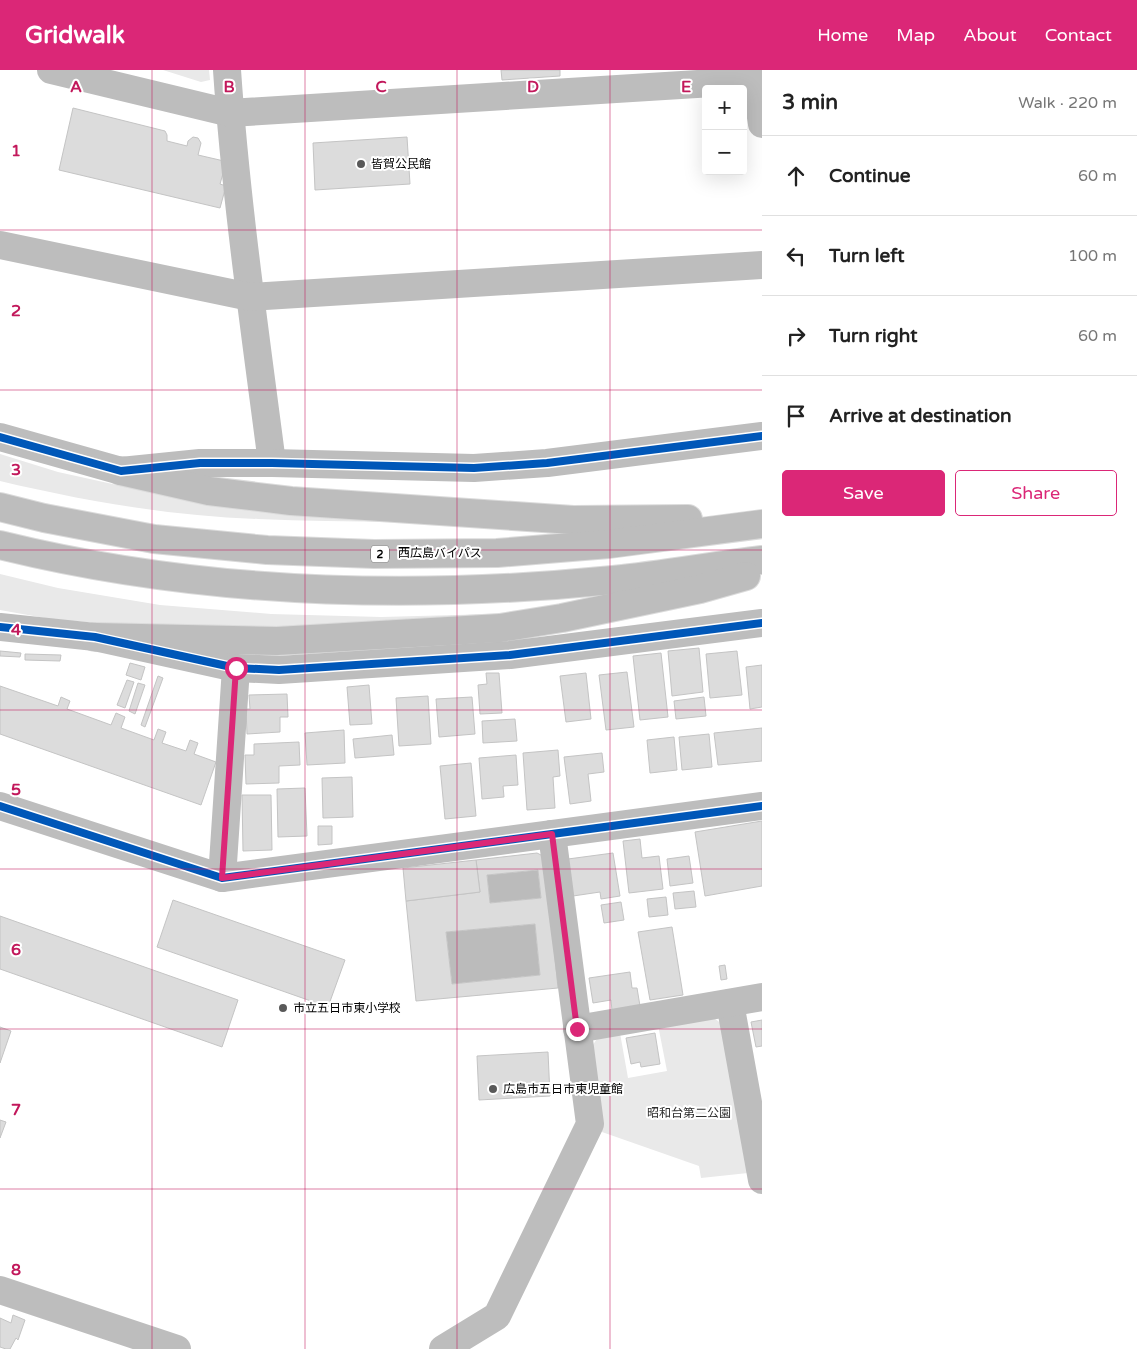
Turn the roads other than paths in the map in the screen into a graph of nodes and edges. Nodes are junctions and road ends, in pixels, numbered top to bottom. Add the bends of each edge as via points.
1 (51, 70) edge
2 (227, 70) edge
3 (757, 77) edge
4 (230, 112) junction
5 (762, 124) edge
6 (0, 245) edge
7 (762, 265) edge
8 (250, 297) junction
9 (762, 436) edge
10 (0, 437) edge
11 (272, 463) junction
12 (121, 471) junction
13 (0, 507) edge
14 (762, 518) edge
15 (762, 524) edge
16 (0, 545) edge
17 (762, 560) edge
18 (762, 571) edge
19 (762, 623) edge
20 (0, 627) edge
21 (94, 637) junction
22 (236, 668) junction
23 (0, 806) edge
24 (762, 806) edge
25 (552, 834) junction
26 (222, 878) junction
27 (762, 997) edge
28 (730, 1003) junction
29 (577, 1029) junction
30 (762, 1180) edge
31 (0, 1290) edge
32 (176, 1349) edge
33 (443, 1349) edge

1 - 4 main road
2 - 4 main road
3 - 4 main road via 579,93
3 - 5 main road
4 - 8 main road
6 - 8 main road
7 - 8 main road
8 - 11 main road
9 - 11 main road via 547,463 474,468
10 - 12 main road
11 - 12 main road via 200,463
12 - 14 main road via 210,491 390,508 573,520
13 - 15 main road, 西広島バイパス / 2 via 154,538 267,550 374,554 498,553 609,544
16 - 17 main road via 156,575 277,586 381,590 493,588 613,580
18 - 21 main road via 700,589 500,628 277,641
19 - 22 main road via 510,655 279,670
20 - 21 main road
21 - 22 main road
22 - 26 main road
23 - 26 main road
24 - 25 main road
25 - 26 main road
25 - 29 main road
27 - 28 main road
28 - 29 main road
28 - 30 main road
29 - 33 main road via 590,1124 498,1316
31 - 32 main road

